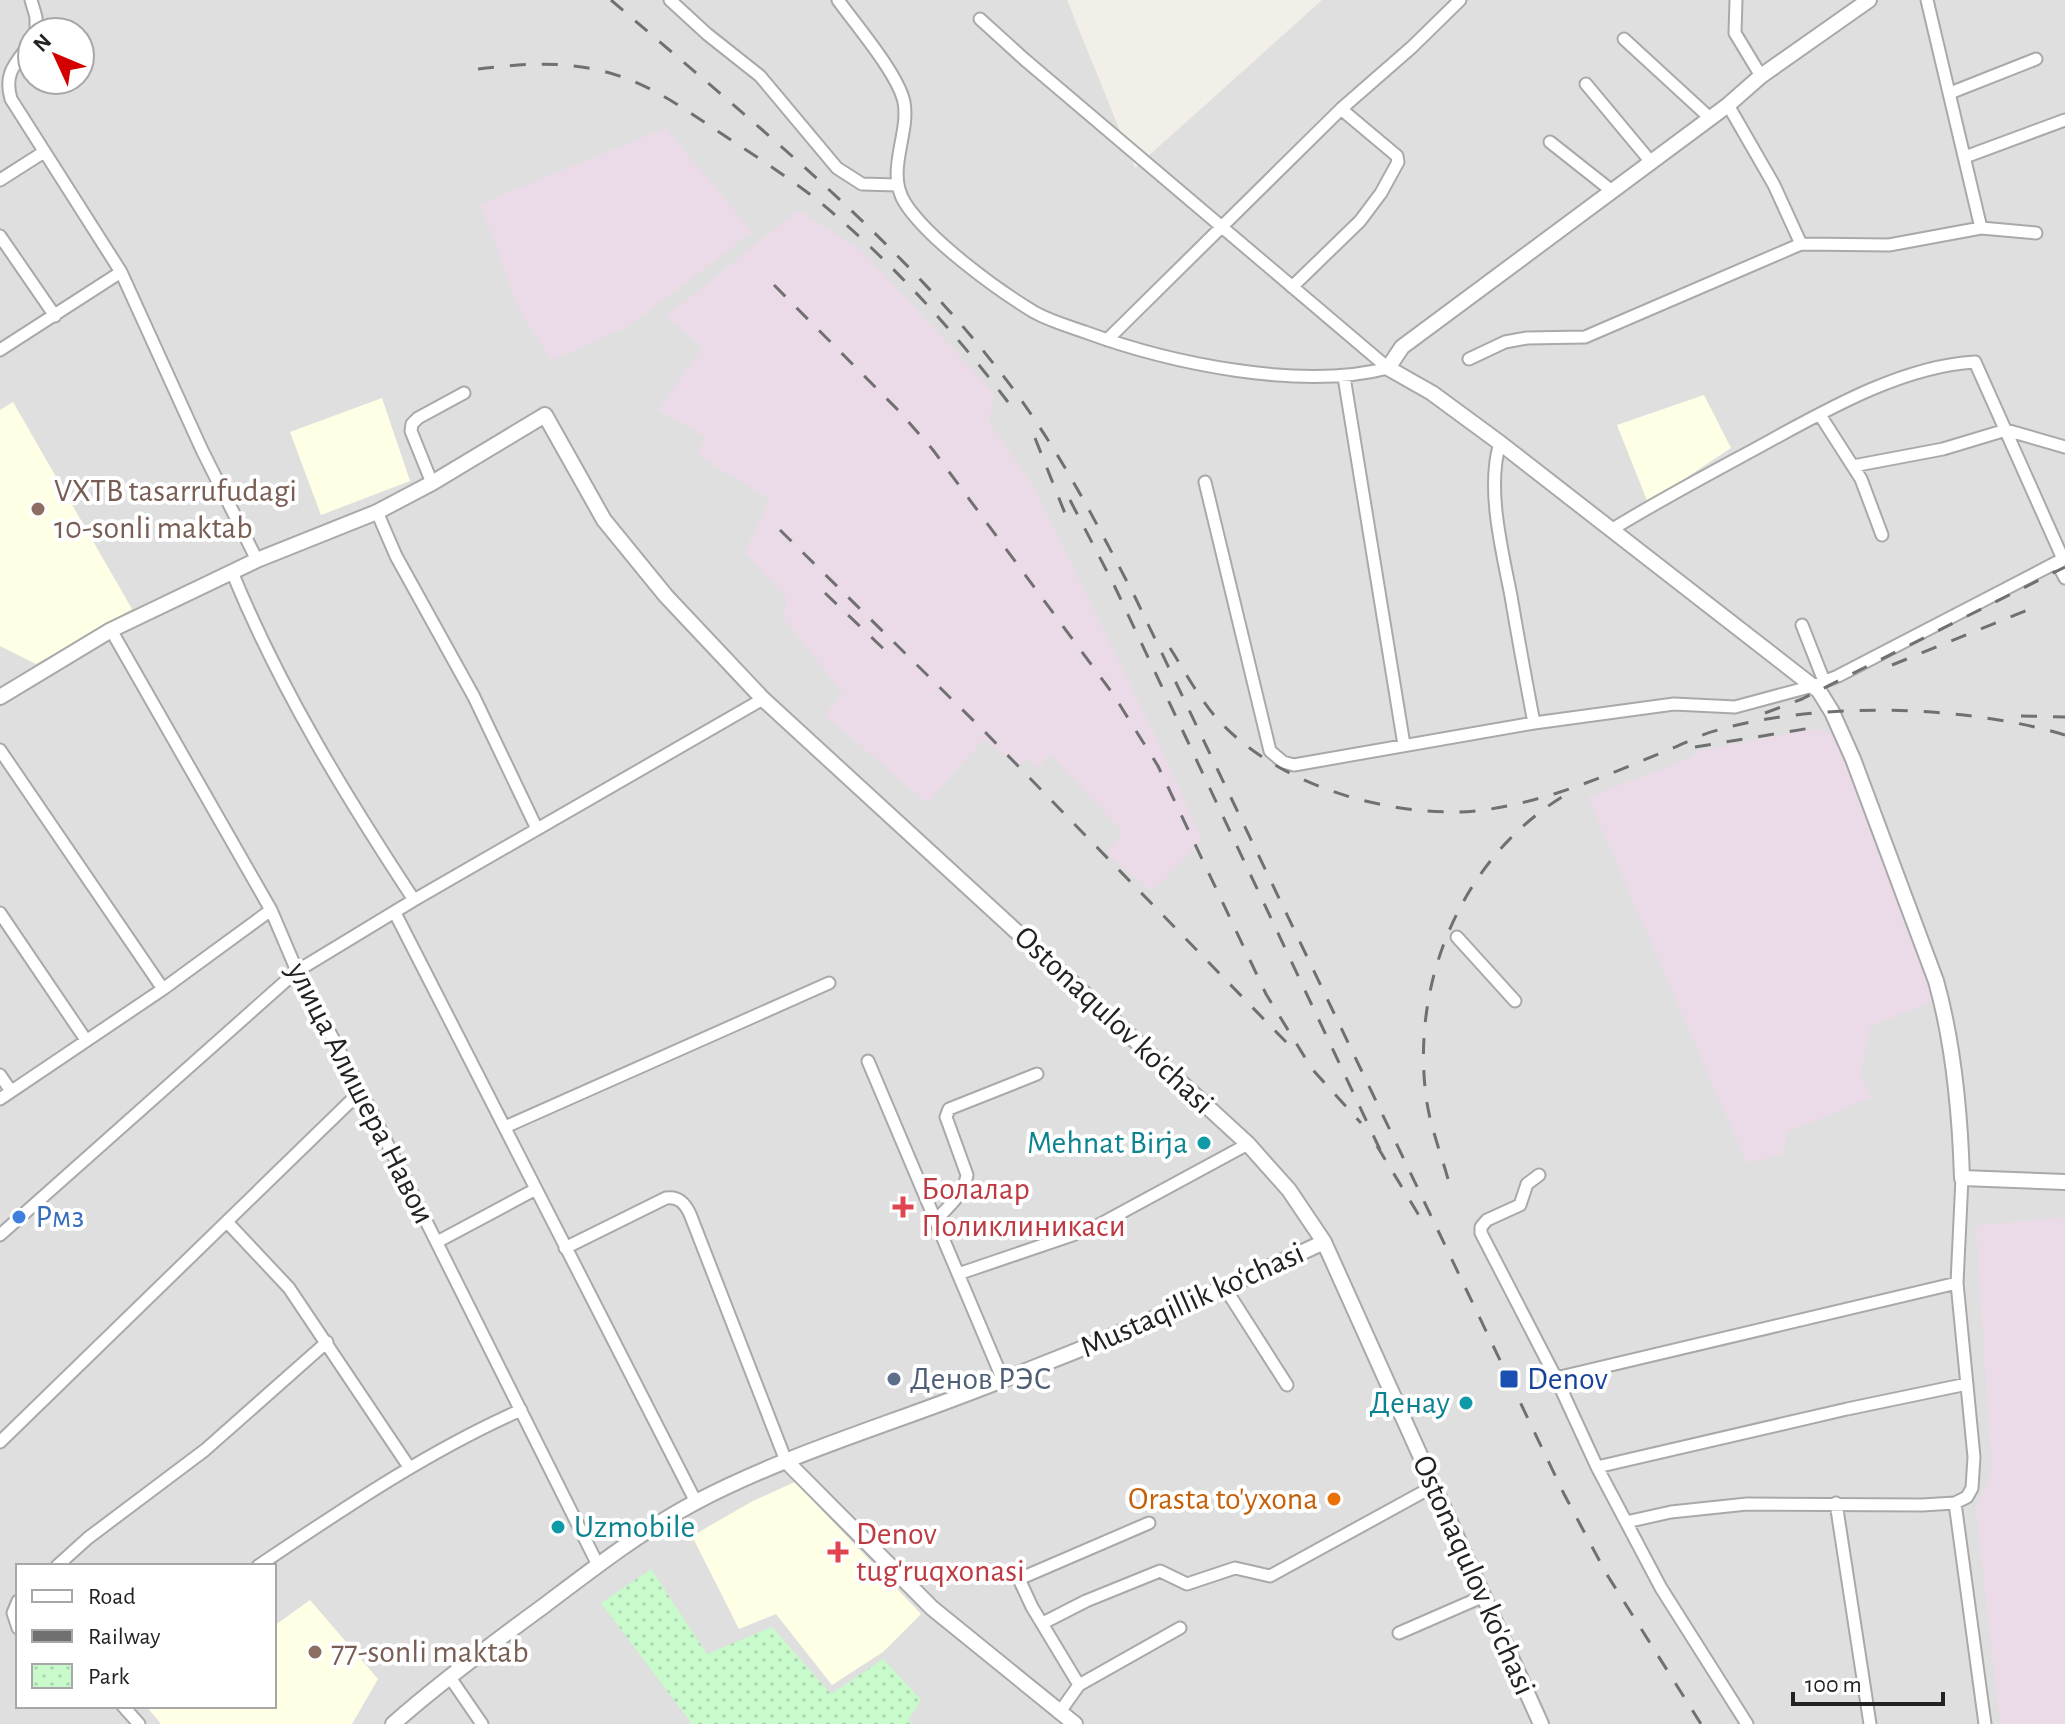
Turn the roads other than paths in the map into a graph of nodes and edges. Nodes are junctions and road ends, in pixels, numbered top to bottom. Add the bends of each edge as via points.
1 (670, 0) edge
2 (838, 0) edge
3 (1460, 0) edge
4 (1736, 0) edge
5 (1869, 0) edge
6 (1927, 0) edge
7 (980, 19) dead end
8 (1624, 39) dead end
9 (2036, 59) dead end
10 (16, 63) edge
11 (1761, 76) junction
12 (3, 84) edge
13 (1586, 84) dead end
14 (1950, 93) junction
15 (1728, 105) junction
16 (1341, 109) junction
17 (1710, 118) junction
18 (2065, 120) edge
19 (1550, 142) dead end
20 (44, 152) junction
21 (1965, 157) junction
22 (1651, 162) junction
23 (0, 180) edge
24 (897, 185) junction
25 (1612, 191) junction
26 (1221, 226) junction
27 (1981, 228) junction
28 (2036, 233) dead end
29 (0, 236) edge
30 (1801, 244) junction
31 (4, 249) edge
32 (121, 272) junction
33 (1292, 287) junction
34 (55, 316) junction
35 (1107, 340) junction
36 (0, 350) edge
37 (1469, 359) dead end
38 (1388, 368) junction
39 (1344, 377) junction
40 (464, 393) dead end
41 (1820, 415) junction
42 (2006, 430) junction
43 (1500, 443) junction
44 (2065, 447) edge
45 (1853, 466) junction
46 (1205, 482) dead end
47 (432, 483) junction
48 (377, 512) junction
49 (1611, 530) junction
50 (1882, 535) dead end
51 (257, 560) junction
52 (2062, 560) edge
53 (232, 572) junction
54 (2065, 578) edge
55 (1802, 625) dead end
56 (111, 630) junction
57 (1818, 684) junction
58 (0, 697) edge
59 (763, 699) junction
60 (1534, 723) junction
61 (1404, 745) junction
62 (0, 750) edge
63 (537, 829) junction
64 (414, 900) junction
65 (271, 910) junction
66 (0, 913) edge
67 (395, 913) junction
68 (1457, 937) dead end
69 (297, 971) junction
70 (829, 983) dead end
71 (163, 989) junction
72 (1515, 1001) dead end
73 (86, 1040) junction
74 (868, 1061) dead end
75 (1037, 1074) dead end
76 (0, 1075) edge
77 (11, 1091) junction
78 (361, 1091) junction
79 (0, 1099) edge
80 (505, 1127) junction
81 (1248, 1144) junction
82 (1539, 1175) dead end
83 (1962, 1178) junction
84 (2065, 1182) edge
85 (536, 1189) junction
86 (936, 1220) junction
87 (227, 1222) junction
88 (0, 1235) edge
89 (437, 1242) junction
90 (1324, 1242) junction
91 (565, 1248) junction
92 (958, 1274) junction
93 (1957, 1283) junction
94 (1225, 1288) junction
95 (327, 1342) junction
96 (1556, 1378) junction
97 (1003, 1380) junction
98 (1967, 1384) junction
99 (1287, 1385) dead end
100 (521, 1410) junction
101 (0, 1442) edge
102 (786, 1461) junction
103 (409, 1467) junction
104 (1597, 1467) junction
105 (1434, 1486) junction
106 (696, 1502) junction
107 (1836, 1503) junction
108 (1955, 1503) junction
109 (1626, 1522) junction
110 (1149, 1523) dead end
111 (597, 1563) junction
112 (59, 1564) edge
113 (261, 1564) edge
114 (1484, 1596) junction
115 (1043, 1623) junction
116 (1180, 1628) dead end
117 (1399, 1633) dead end
118 (449, 1676) junction
119 (1079, 1685) junction
120 (125, 1708) edge
121 (1059, 1713) junction
122 (139, 1724) edge
123 (393, 1724) edge
124 (482, 1724) edge
125 (1075, 1724) edge
126 (1541, 1724) edge
127 (1747, 1724) edge
128 (1870, 1724) edge
129 (1985, 1724) edge

1 - 24 street via 760,76 837,168 862,184
2 - 24 street via 896,82 904,103
3 - 16 street
4 - 11 street via 1735,33
5 - 11 street
6 - 14 street
7 - 26 street
8 - 17 street
9 - 14 street
10 - 12 street
11 - 15 street
12 - 20 street
13 - 22 street
14 - 21 street
15 - 17 street
15 - 30 street
16 - 26 street
16 - 33 street via 1398,162 1360,221
17 - 22 street
18 - 21 street
19 - 25 street
20 - 23 street
20 - 32 street
21 - 27 street
22 - 25 street
24 - 35 street via 921,224 958,258 1034,312
25 - 38 street via 1402,347
26 - 33 street
26 - 35 street
27 - 28 street
27 - 30 street via 1889,245
29 - 31 street
30 - 37 street via 1585,337 1505,342
31 - 34 street
32 - 34 street
32 - 51 street
33 - 38 street
34 - 36 street
35 - 39 street via 1189,364
38 - 39 street
38 - 43 street
39 - 61 street
40 - 47 street via 412,424
41 - 42 street via 1914,372 1975,362
41 - 45 street
41 - 49 street
42 - 44 street
42 - 45 street via 1943,449
42 - 52 street
43 - 49 street
43 - 60 street via 1494,472 1502,548
45 - 50 street
46 - 61 street via 1270,751 1294,765
47 - 48 street
47 - 59 street, Ostonaqulov ko'chasi via 545,415 604,520 666,596
48 - 51 street
48 - 63 street
49 - 57 street
51 - 53 street
52 - 54 street
52 - 57 street
53 - 56 street
53 - 64 street via 258,635 310,733
55 - 57 street
56 - 58 street
56 - 65 street, улица Алишера Навои
57 - 60 street via 1735,707 1674,704
57 - 83 street via 1853,759 1943,1005 1960,1116
59 - 63 street
59 - 81 street, Ostonaqulov ko'chasi
60 - 61 street
62 - 71 street
63 - 64 street
64 - 67 street
65 - 69 street, улица Алишера Навои
65 - 71 street
66 - 73 street
67 - 69 street
67 - 80 street
68 - 72 street
69 - 78 street, улица Алишера Навои
69 - 88 street
70 - 80 street
71 - 73 street
73 - 77 street
74 - 86 street
75 - 86 street via 953,1106 947,1113 966,1180
76 - 77 street
77 - 79 street
78 - 87 street
78 - 89 street, улица Алишера Навои
80 - 85 street
81 - 90 street, Ostonaqulov ko'chasi via 1289,1190
81 - 92 street via 1093,1228
82 - 96 street via 1527,1184 1520,1205 1487,1220 1481,1230
83 - 84 street
83 - 93 street
85 - 89 street
85 - 91 street
86 - 92 street
87 - 95 street via 289,1288
87 - 101 street
89 - 100 street, улица Алишера Навои
90 - 94 street, Mustaqillik ko‘chasi
90 - 105 street, Ostonaqulov ko'chasi
91 - 102 street via 666,1198 683,1202
91 - 106 street
92 - 97 street
93 - 96 street
93 - 98 street
94 - 97 street, Mustaqillik ko‘chasi
94 - 99 street
95 - 103 street
95 - 112 street via 205,1450
96 - 104 street
97 - 102 street, Mustaqillik ko‘chasi
98 - 104 street
98 - 108 street via 1972,1488
100 - 103 street
100 - 111 street, улица Алишера Навои
102 - 106 street, Mustaqillik ko‘chasi
102 - 121 street via 932,1608
103 - 113 street
104 - 109 street
105 - 114 street, Ostonaqulov ko'chasi
105 - 115 street via 1270,1576 1235,1568 1187,1584 1160,1571
106 - 111 street, Mustaqillik ko‘chasi
107 - 108 street
107 - 109 street via 1747,1504
107 - 128 street
108 - 129 street
109 - 127 street
110 - 115 street via 1020,1577
111 - 118 street, Mustaqillik ko‘chasi
114 - 117 street
114 - 126 street, Ostonaqulov ko'chasi
115 - 119 street
116 - 119 street
118 - 123 street, Mustaqillik ko‘chasi
118 - 124 street
119 - 121 street
120 - 122 street
121 - 125 street

